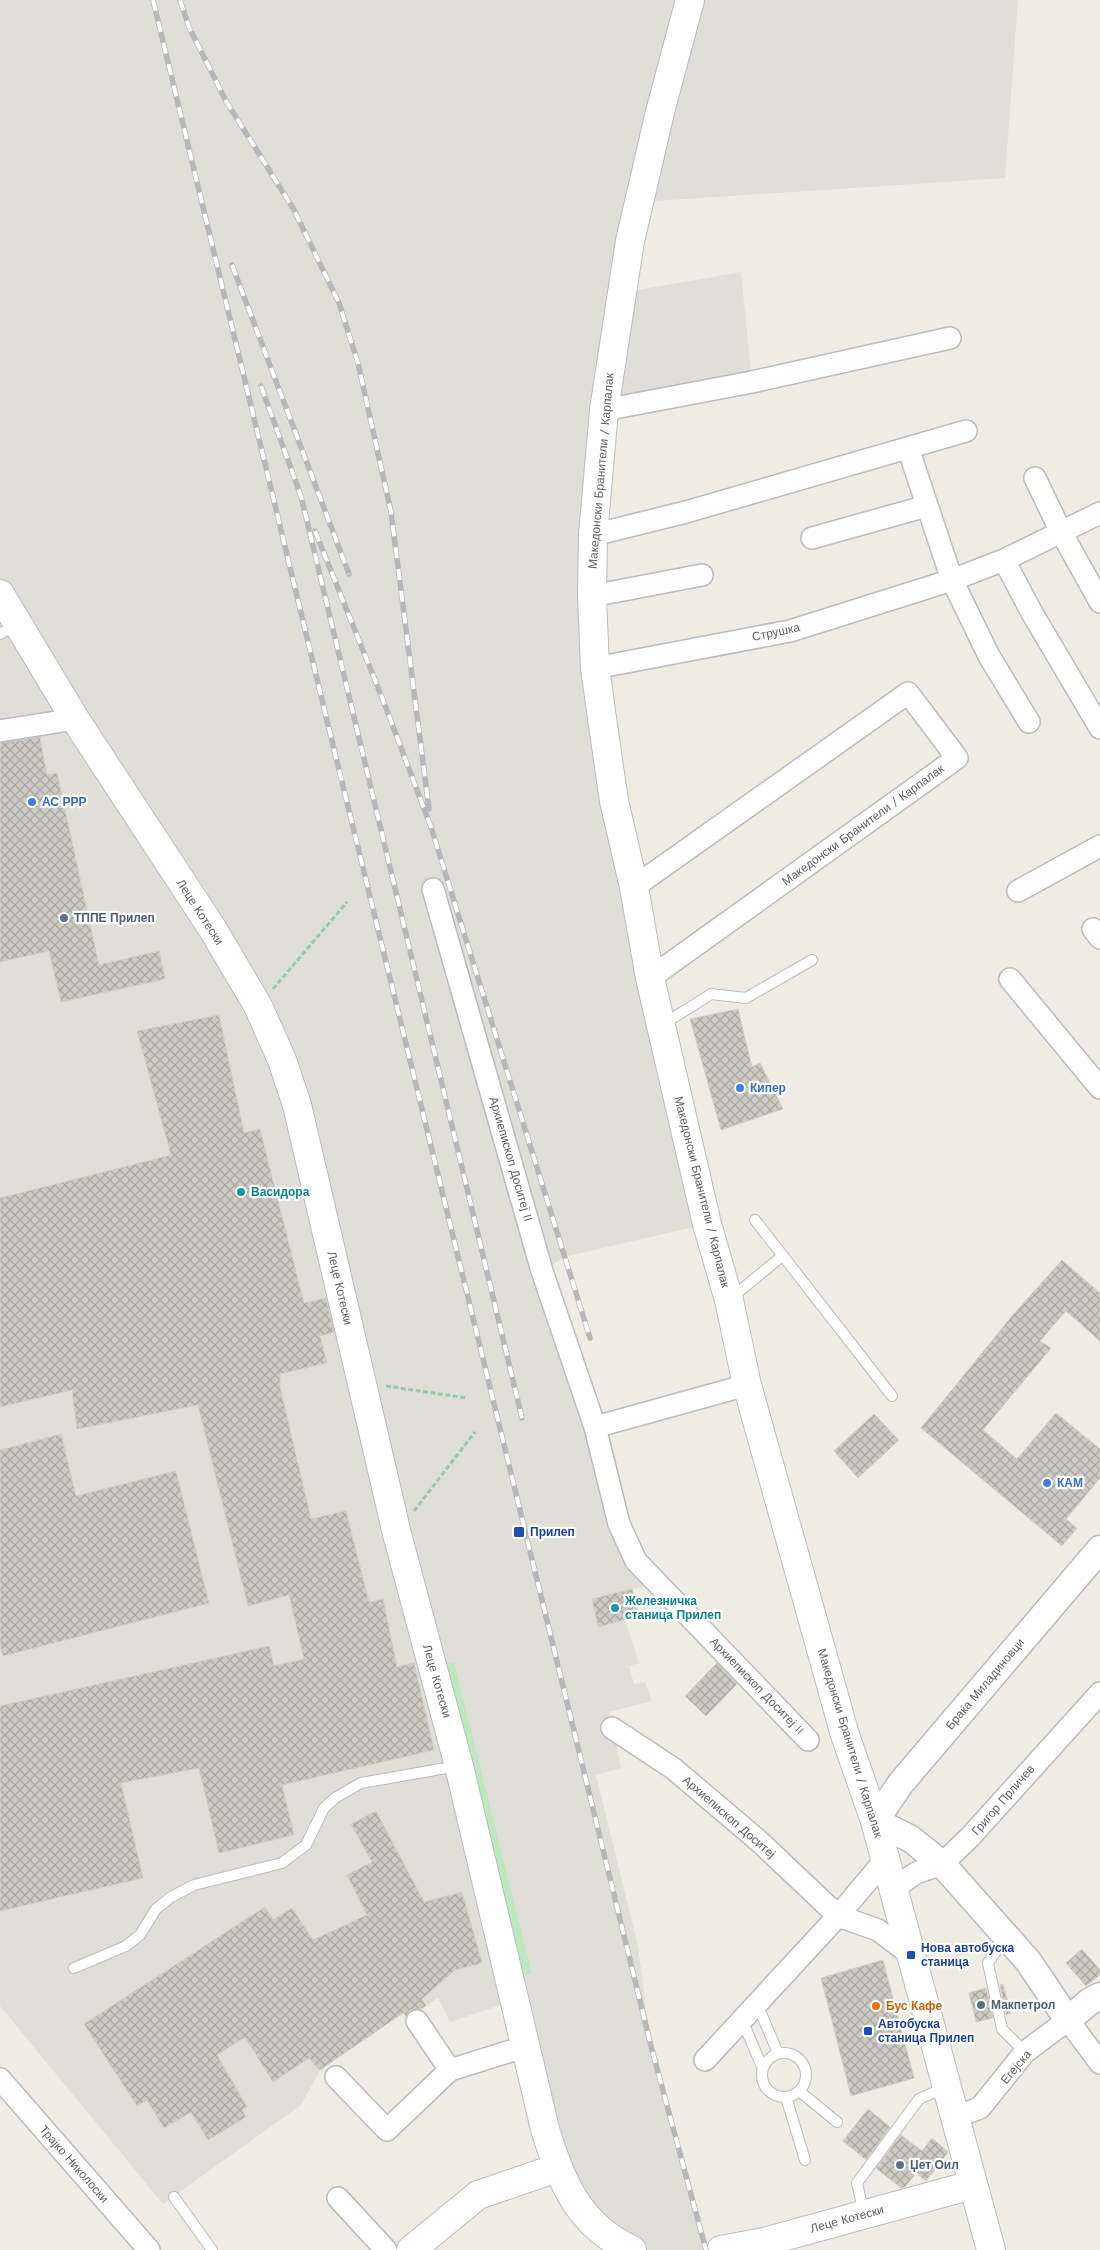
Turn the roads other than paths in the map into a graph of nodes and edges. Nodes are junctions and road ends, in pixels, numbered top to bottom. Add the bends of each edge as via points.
1 (690, 0) edge
2 (950, 338) dead end
3 (604, 410) junction
4 (966, 431) dead end
5 (908, 448) junction
6 (1035, 478) dead end
7 (927, 506) junction
8 (1100, 513) edge
9 (1061, 532) junction
10 (593, 535) junction
11 (812, 538) dead end
12 (1004, 560) junction
13 (702, 575) dead end
14 (952, 580) junction
15 (0, 594) edge
16 (592, 596) junction
17 (1100, 602) edge
18 (9, 629) edge
19 (595, 668) junction
20 (75, 718) junction
21 (1029, 722) dead end
22 (1100, 728) edge
23 (0, 731) edge
24 (1100, 846) edge
25 (634, 887) junction
26 (433, 889) dead end
27 (1018, 891) dead end
28 (812, 960) dead end
29 (650, 978) junction
30 (1010, 979) dead end
31 (661, 1026) junction
32 (1100, 1088) edge
33 (754, 1220) dead end
34 (781, 1256) junction
35 (729, 1300) junction
36 (748, 1386) junction
37 (892, 1396) dead end
38 (594, 1427) junction
39 (1100, 1549) edge
40 (1100, 1693) edge
41 (612, 1728) dead end
42 (808, 1740) dead end
43 (459, 1766) junction
44 (875, 1821) junction
45 (886, 1860) junction
46 (942, 1864) junction
47 (893, 1889) junction
48 (838, 1916) junction
49 (1007, 1937) junction
50 (911, 1955) junction
51 (74, 1968) dead end
52 (1100, 1996) edge
53 (757, 2004) junction
54 (742, 2020) junction
55 (1068, 2020) junction
56 (417, 2021) dead end
57 (527, 2046) junction
58 (1025, 2052) junction
59 (778, 2053) junction
60 (705, 2060) dead end
61 (1100, 2063) edge
62 (763, 2069) junction
63 (450, 2070) junction
64 (336, 2077) dead end
65 (0, 2079) edge
66 (947, 2087) junction
67 (799, 2091) junction
68 (786, 2097) junction
69 (955, 2117) junction
70 (837, 2122) dead end
71 (805, 2160) dead end
72 (557, 2168) junction
73 (972, 2185) junction
74 (174, 2197) dead end
75 (338, 2198) dead end
76 (864, 2214) junction
77 (766, 2246) edge
78 (149, 2250) edge
79 (212, 2250) edge
80 (386, 2250) edge
81 (411, 2250) edge
82 (632, 2250) edge
83 (722, 2250) edge
84 (990, 2250) edge

1 - 3 main road, Македонски Бранители / Карпалак via 630,241
2 - 3 street via 752,382
3 - 10 main road, Македонски Бранители / Карпалак
4 - 5 street
5 - 7 street
5 - 10 street via 686,512
6 - 9 street
7 - 11 street
7 - 14 street
8 - 9 street, Струшка
9 - 12 street, Струшка
9 - 17 street
10 - 16 main road, Македонски Бранители / Карпалак
12 - 14 street, Струшка
12 - 22 street
13 - 16 street
14 - 19 street, Струшка via 790,631
14 - 21 street via 990,656
15 - 18 main road, Леце Котески
16 - 19 main road, Македонски Бранители / Карпалак
18 - 20 main road, Леце Котески
19 - 25 main road, Македонски Бранители / Карпалак via 614,801
20 - 23 street
20 - 43 main road, Леце Котески via 212,928 258,1006 282,1060 297,1105 397,1534
24 - 27 street
25 - 29 main road, Македонски Бранители / Карпалак
25 - 29 street, Македонски Бранители / Карпалак via 908,693 957,758
26 - 38 street, Архиепископ Доситеј II via 542,1271
28 - 31 lane via 746,998 711,994
29 - 31 main road, Македонски Бранители / Карпалак
30 - 32 street
31 - 35 main road, Македонски Бранители / Карпалак
33 - 34 lane
34 - 35 lane, Македонски Бранители / Карпалак
34 - 37 lane
35 - 36 main road, Македонски Бранители / Карпалак
36 - 38 street
36 - 44 main road, Македонски Бранители / Карпалак via 845,1734
38 - 42 street, Архиепископ Доситеј II via 619,1524 636,1561
39 - 44 street, Браќа Миладиновци via 901,1783
40 - 46 street, Григор Прличев
41 - 48 street, Архиепископ Доситеј via 674,1769 760,1842
43 - 51 lane via 361,1784 347,1791 324,1808 306,1845 282,1863 194,1885 171,1896 156,1909 140,1935 126,1946
43 - 57 main road, Леце Котески
44 - 45 main road, Македонски Бранители / Карпалак
44 - 46 street via 911,1839
45 - 47 main road, Македонски Бранители / Карпалак
45 - 48 street
46 - 47 street, Григор Прличев via 916,1873
46 - 49 street
47 - 50 main road, Македонски Бранители / Карпалак
48 - 50 street, Архиепископ Доситеј via 878,1930
48 - 53 street
49 - 55 street via 1028,1961
49 - 58 lane via 988,1963 1002,2029
50 - 66 main road, Македонски Бранители / Карпалак
52 - 55 street, Егејска
53 - 54 street
53 - 59 lane
54 - 60 street
54 - 62 lane
55 - 58 street, Егејска
55 - 61 street
56 - 63 street
57 - 63 street
57 - 72 main road, Леце Котески via 545,2130
58 - 69 street, Егејска via 980,2108
59 - 62 lane via 771,2056
59 - 67 lane via 793,2054 804,2065 806,2079
62 - 68 lane via 767,2089
63 - 64 street via 387,2130
65 - 78 street, Трајко Николоски
66 - 69 main road, Македонски Бранители / Карпалак
66 - 76 lane via 919,2100 857,2183
67 - 68 lane
67 - 70 lane
68 - 71 lane
69 - 73 main road, Македонски Бранители / Карпалак
72 - 81 main road via 478,2195
72 - 82 main road, Леце Котески via 581,2212 599,2230
73 - 76 main road, Леце Котески
73 - 84 main road, Македонски Бранители / Карпалак
74 - 79 lane
75 - 80 street
76 - 77 main road, Леце Котески
77 - 83 main road, Леце Котески

